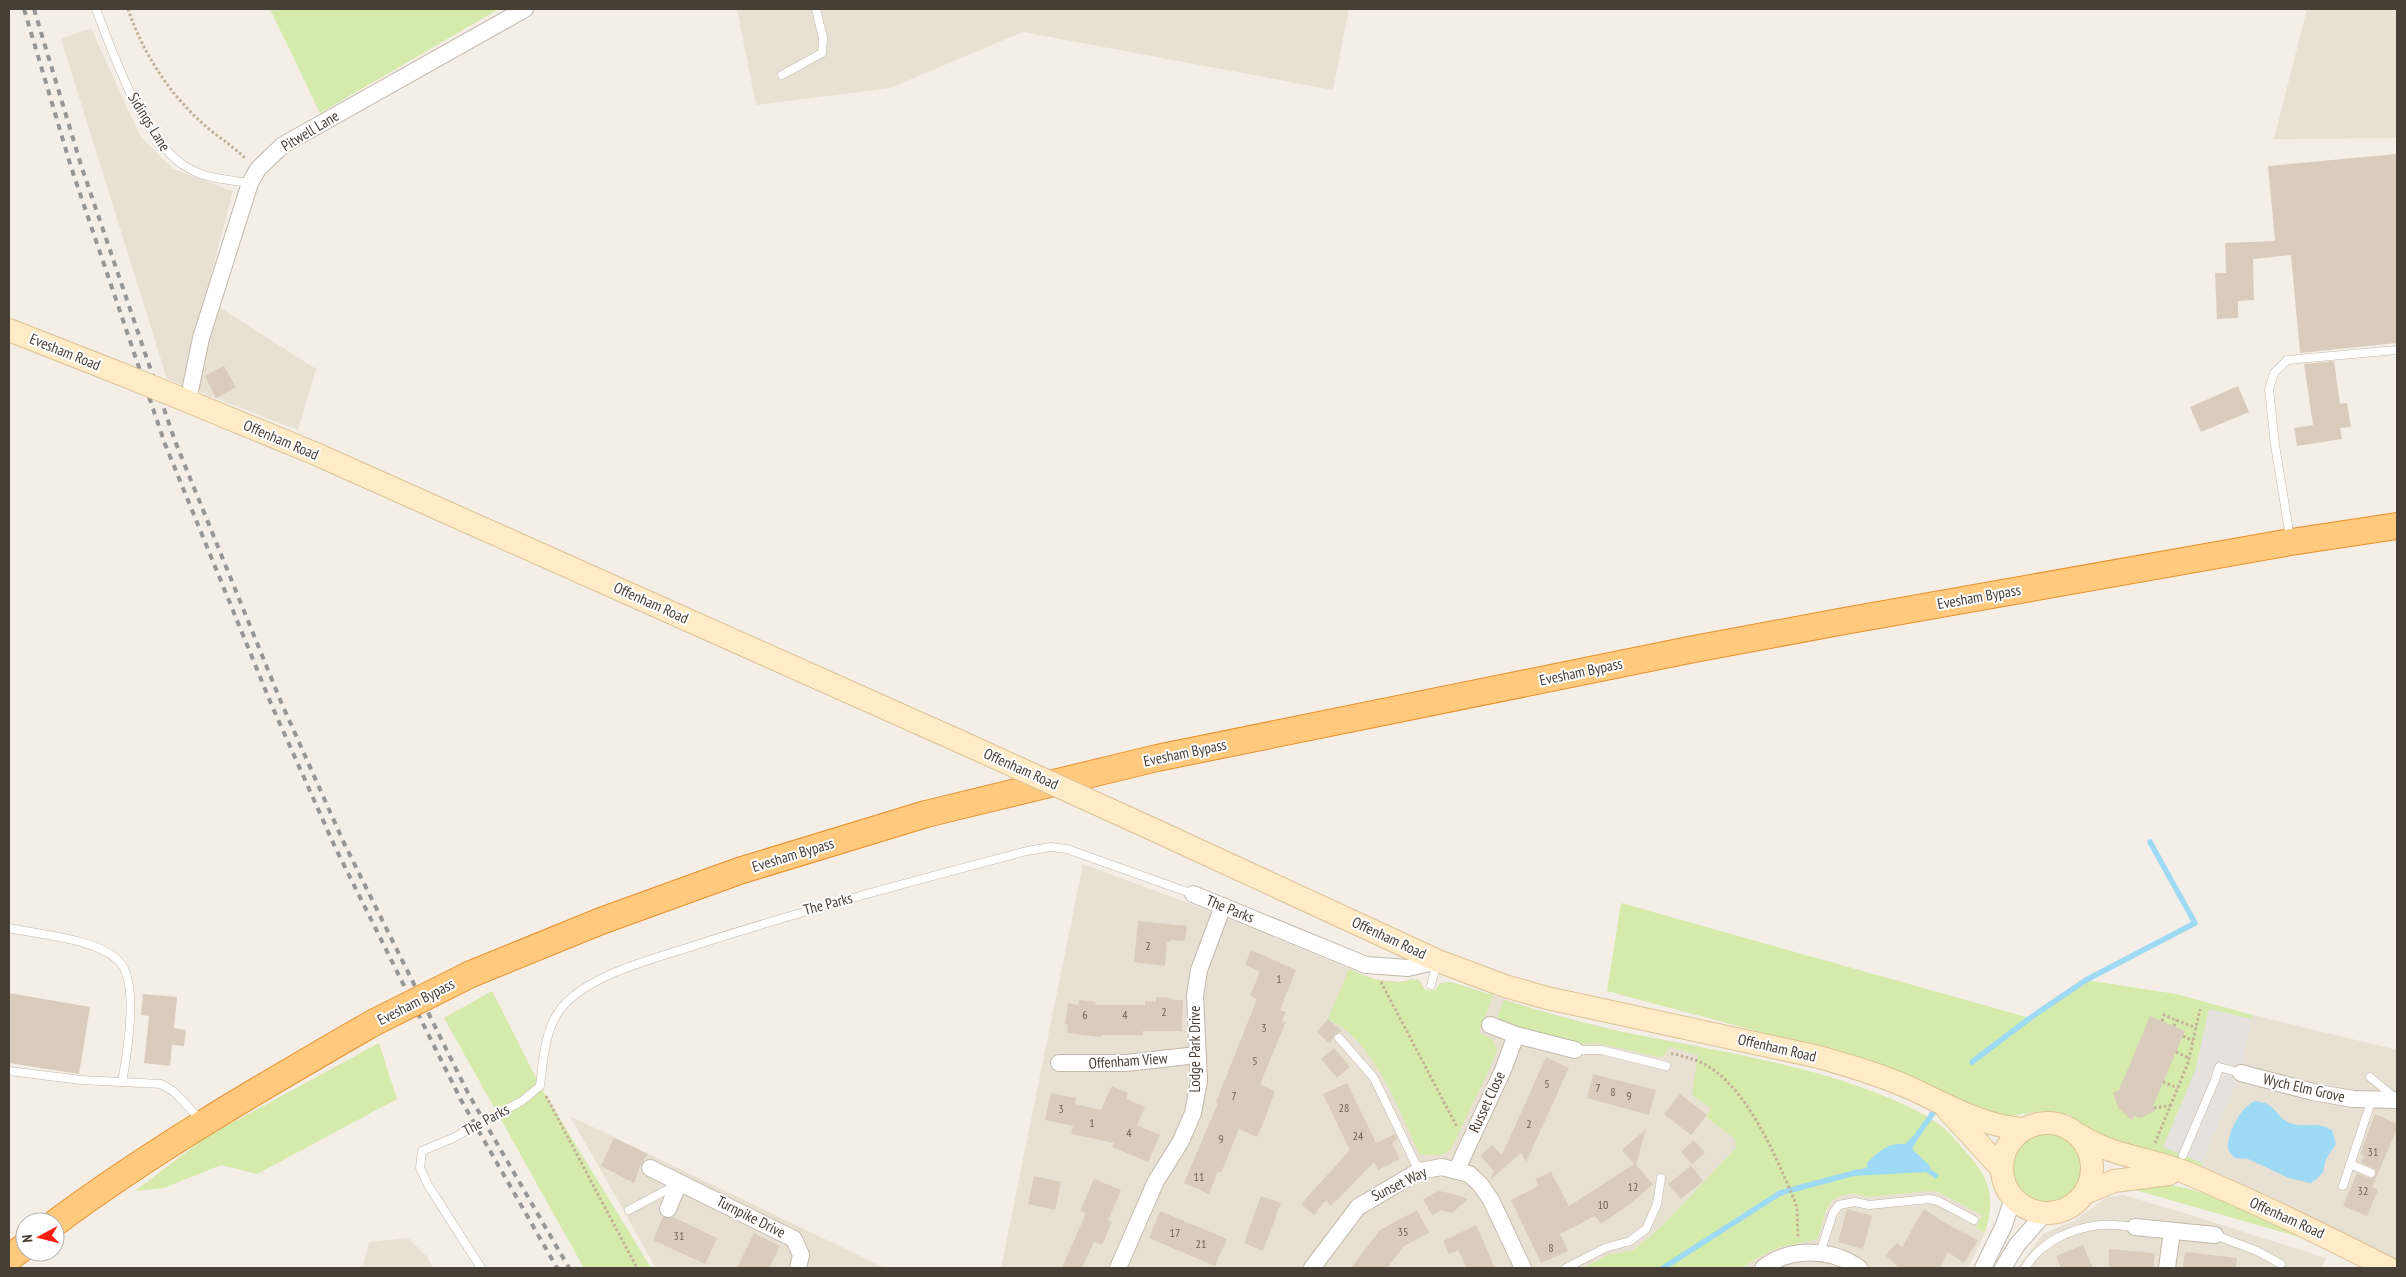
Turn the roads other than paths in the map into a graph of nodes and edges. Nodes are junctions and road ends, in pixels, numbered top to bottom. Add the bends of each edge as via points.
1 (96, 9) edge
2 (525, 9) edge
3 (816, 9) edge
4 (782, 75) dead end
5 (254, 176) junction
6 (9, 330) edge
7 (2397, 350) edge
8 (121, 374) joint
9 (184, 399) junction
10 (2397, 526) edge
11 (2291, 542) junction
12 (1193, 894) joint
13 (1223, 906) junction
14 (9, 928) edge
15 (1438, 960) junction
16 (1431, 985) dead end
17 (1490, 1025) dead end
18 (1516, 1035) junction
19 (1339, 1038) dead end
20 (1575, 1050) joint
21 (1197, 1055) junction
22 (1059, 1063) dead end
23 (1666, 1066) road end
24 (9, 1071) edge
25 (2240, 1073) joint
26 (2370, 1077) dead end
27 (122, 1082) junction
28 (2372, 1099) junction
29 (2397, 1100) edge
30 (1941, 1103) junction
31 (203, 1122) junction
32 (2023, 1129) junction
33 (2079, 1135) junction
34 (2184, 1164) junction
35 (2350, 1164) junction
36 (650, 1168) dead end
37 (2001, 1168) junction
38 (1456, 1169) junction
39 (1419, 1171) junction
40 (2371, 1173) dead end
41 (1661, 1178) dead end
42 (679, 1183) junction
43 (2343, 1186) dead end
44 (2085, 1193) junction
45 (2013, 1198) junction
46 (668, 1209) dead end
47 (629, 1210) dead end
48 (2045, 1214) junction
49 (65, 1216) edge
50 (1974, 1220) dead end
51 (2136, 1227) joint
52 (2172, 1231) junction
53 (2215, 1236) joint
54 (1820, 1253) junction
55 (2280, 1264) dead end
56 (482, 1268) edge
57 (798, 1268) edge
58 (1118, 1268) edge
59 (1312, 1268) edge
60 (1523, 1268) edge
61 (1566, 1268) edge
62 (1763, 1268) edge
63 (1859, 1268) edge
64 (1983, 1268) edge
65 (2003, 1268) edge
66 (2025, 1268) edge
67 (2167, 1268) edge
68 (2388, 1268) edge

1 - 5 lane, Sidings Lane via 120,73 138,108 171,156 190,170 217,178
2 - 5 street, Pitwell Lane via 283,145
3 - 4 lane via 823,38 822,53
5 - 9 street, Pitwell Lane
6 - 8 main road, Evesham Road
7 - 11 lane via 2287,360 2274,373 2269,389
8 - 9 main road, Offenham Road, bridge
9 - 15 main road, Offenham Road, bridge via 316,454 961,742
10 - 11 highway, Evesham Bypass
11 - 31 highway, Evesham Bypass, bridge via 1688,650 1157,758 926,814 739,871 601,921 471,974 373,1023
12 - 13 street, The Parks
12 - 56 lane, The Parks, bridge via 1084,854 1050,847 806,910 643,962 591,984 564,1004 550,1030 540,1086 503,1111 422,1151 420,1168 428,1185
13 - 15 street, The Parks via 1373,966 1408,968
13 - 21 street, Lodge Park Drive via 1199,970 1195,996
14 - 27 lane via 93,945 119,961 129,985 130,1031
15 - 16 lane
15 - 30 main road, Offenham Road via 1547,998 1819,1057 1872,1074
17 - 18 street
18 - 20 street
18 - 38 street, Russet Close
19 - 39 lane via 1374,1078
20 - 23 lane via 1601,1050
21 - 22 street, Offenham View via 1126,1063
21 - 58 street, Lodge Park Drive via 1199,1081 1193,1113 1181,1141 1156,1181
24 - 27 lane
25 - 28 street, Wych Elm Grove via 2313,1092
25 - 34 lane via 2219,1068
26 - 29 lane
27 - 31 lane via 161,1084 174,1091
28 - 29 street, Wych Elm Grove
28 - 35 lane
30 - 32 main road, Offenham Road via 2005,1128
30 - 37 main road, Offenham Road
31 - 49 highway, Evesham Bypass
32 - 33 main road via 2037,1123 2052,1122 2067,1126
32 - 37 main road via 2011,1139
33 - 34 main road, Offenham Road via 2108,1151 2147,1162
33 - 44 main road via 2093,1163 2092,1179
34 - 44 main road, Offenham Road via 2114,1181
34 - 68 main road, Offenham Road
35 - 40 lane
35 - 43 lane
36 - 42 street, Turnpike Drive
37 - 45 main road
38 - 39 street, Sunset Way via 1442,1167
38 - 60 street via 1469,1174 1483,1189
39 - 59 street, Sunset Way via 1358,1207
41 - 61 lane via 1657,1204 1646,1229 1630,1241 1605,1248
42 - 46 street
42 - 47 lane
42 - 57 street, Turnpike Drive via 794,1239 801,1255
44 - 48 main road via 2068,1209
45 - 48 main road via 2033,1211
45 - 64 street
48 - 65 street via 2017,1245
50 - 54 lane via 1929,1199 1868,1205 1846,1203 1833,1213
51 - 52 street
51 - 66 lane via 2102,1224 2065,1234 2043,1248
52 - 53 street
52 - 67 street
53 - 55 lane via 2257,1251
54 - 62 street via 1799,1253
54 - 63 street via 1836,1256

